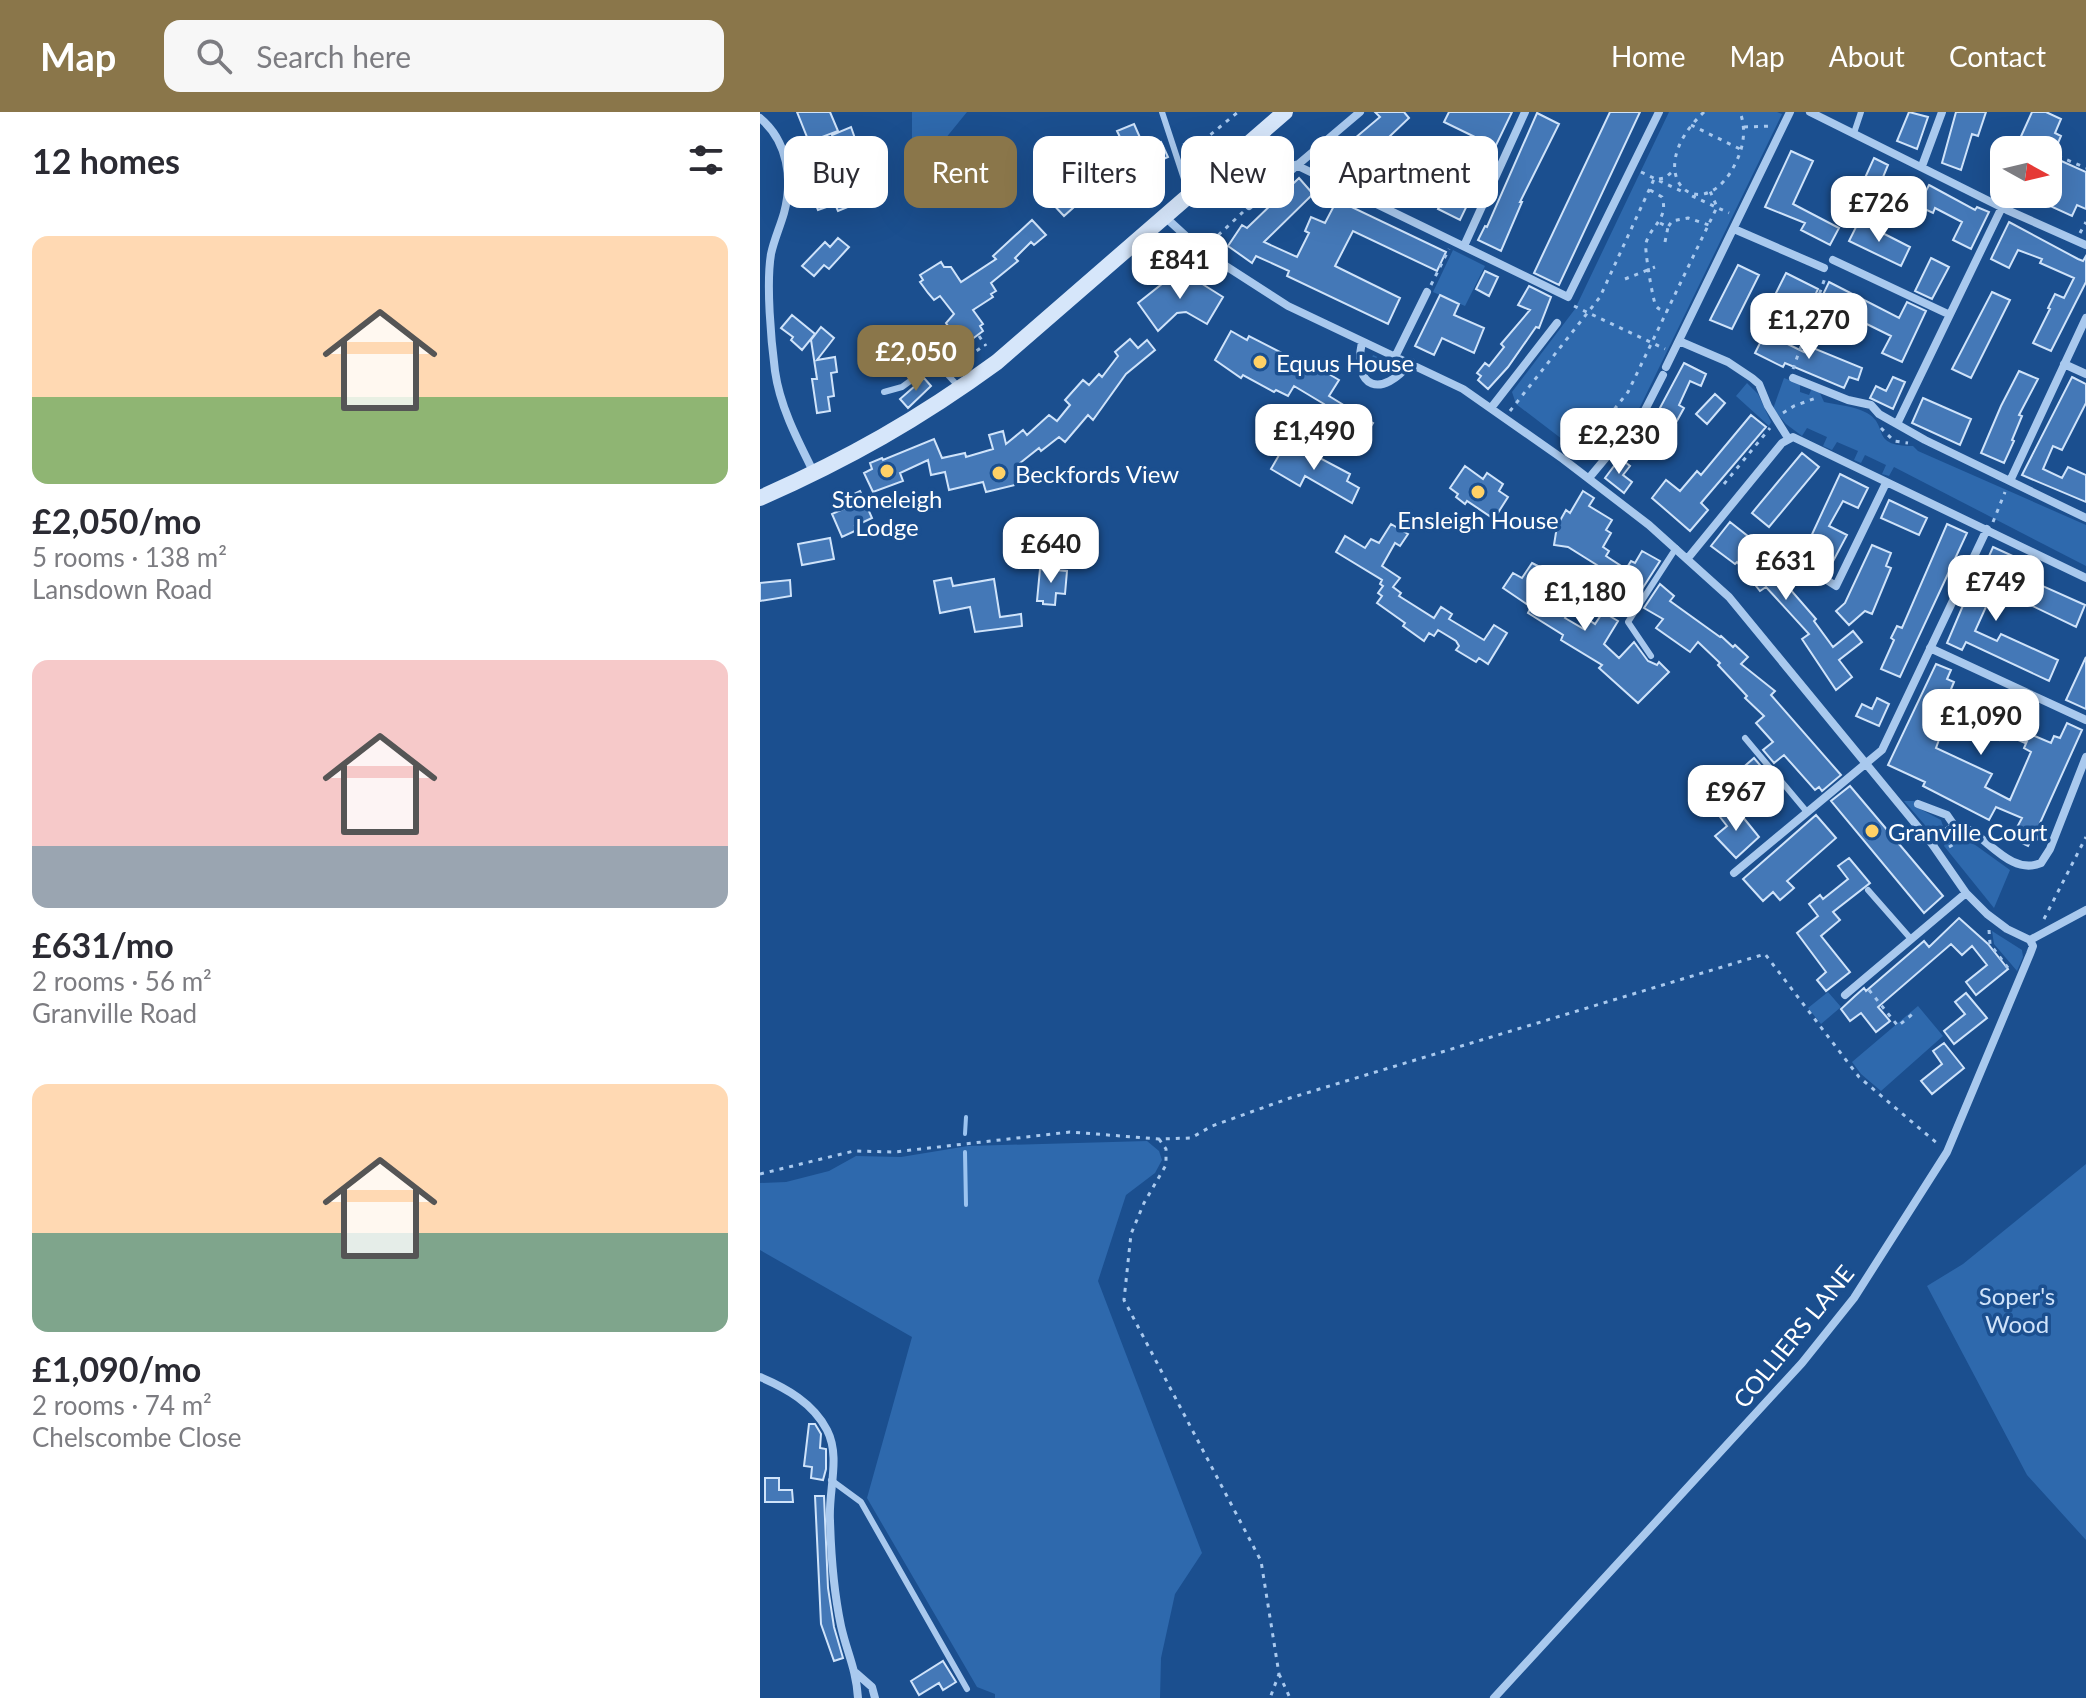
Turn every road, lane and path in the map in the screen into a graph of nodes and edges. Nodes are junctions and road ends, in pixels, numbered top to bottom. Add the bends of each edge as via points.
1 (1162, 112) edge
2 (1238, 112) edge
3 (1285, 112) edge
4 (1360, 112) edge
5 (1525, 112) edge
6 (1659, 112) edge
7 (1704, 112) edge
8 (1740, 112) edge
9 (1790, 112) edge
10 (1810, 112) edge
11 (1861, 112) edge
12 (1942, 112) edge
13 (760, 118) edge
14 (1691, 125) junction
15 (1744, 127) junction
16 (1782, 128) junction
17 (1854, 133) junction
18 (1257, 136) edge
19 (1175, 146) junction
20 (1742, 150) junction
21 (2062, 158) edge
22 (1296, 165) joint
23 (1674, 165) junction
24 (1922, 166) junction
25 (1181, 167) edge
26 (2086, 168) edge
27 (1631, 169) junction
28 (1657, 178) junction
29 (1650, 190) junction
30 (1710, 191) junction
31 (1687, 194) junction
32 (1181, 201) edge
33 (1990, 201) edge
34 (1717, 207) junction
35 (1247, 208) edge
36 (2001, 208) edge
37 (2004, 208) edge
38 (1164, 216) junction
39 (1739, 218) junction
40 (1660, 223) junction
41 (1709, 225) junction
42 (1668, 227) junction
43 (1734, 229) junction
44 (1453, 242) junction
45 (1665, 242) dead end
46 (1209, 244) dead end
47 (2086, 245) edge
48 (1464, 246) junction
49 (1833, 260) joint
50 (1824, 268) dead end
51 (1653, 269) junction
52 (1625, 279) dead end
53 (1427, 292) joint
54 (1570, 303) dead end
55 (1588, 312) junction
56 (1667, 312) junction
57 (1948, 314) junction
58 (2086, 318) edge
59 (1557, 323) dead end
60 (1679, 341) junction
61 (1362, 342) junction
62 (1651, 342) junction
63 (985, 345) dead end
64 (1674, 352) junction
65 (1396, 355) junction
66 (1411, 362) junction
67 (2064, 364) junction
68 (946, 372) junction
69 (2086, 374) edge
70 (1792, 377) joint
71 (960, 389) junction
72 (884, 392) dead end
73 (1491, 408) junction
74 (1505, 417) junction
75 (1897, 424) junction
76 (1788, 438) junction
77 (1570, 464) junction
78 (815, 474) junction
79 (1589, 478) junction
80 (2010, 481) junction
81 (1886, 483) junction
82 (760, 498) edge
83 (2086, 518) edge
84 (1987, 529) junction
85 (1676, 548) junction
86 (1688, 558) junction
87 (1800, 563) dead end
88 (2086, 578) edge
89 (1930, 648) junction
90 (1651, 656) dead end
91 (2086, 720) edge
92 (1745, 738) dead end
93 (2086, 757) edge
94 (1864, 763) junction
95 (1918, 804) dead end
96 (1807, 812) junction
97 (1956, 828) junction
98 (1971, 832) junction
99 (2086, 837) edge
100 (1932, 844) junction
101 (1940, 855) junction
102 (1734, 873) dead end
103 (1868, 890) dead end
104 (1966, 893) junction
105 (2086, 910) edge
106 (1987, 914) junction
107 (2033, 938) junction
108 (1911, 939) junction
109 (1861, 981) junction
110 (2018, 981) junction
111 (1845, 995) dead end
112 (1915, 1012) dead end
113 (1159, 1139) junction
114 (1947, 1152) junction
115 (760, 1174) edge
116 (760, 1377) edge
117 (831, 1480) junction
118 (856, 1673) junction
119 (1279, 1674) junction
120 (967, 1689) dead end
121 (858, 1698) edge
122 (875, 1698) edge
123 (1270, 1698) edge
124 (1290, 1698) edge
125 (1494, 1698) edge

1 - 19 lane
2 - 19 path via 1204,140
3 - 18 street
4 - 22 street
5 - 48 street
6 - 27 street
7 - 14 path
8 - 15 path
9 - 16 street
10 - 17 street
11 - 17 lane
12 - 24 street
13 - 78 street via 776,136 788,170 785,211 771,255 775,372 785,412
14 - 20 path
14 - 23 path
15 - 16 path
15 - 20 path
16 - 39 street
17 - 24 street
19 - 25 lane
20 - 30 path via 1729,175
21 - 26 path
22 - 44 street
23 - 28 path via 1670,175
23 - 31 path via 1677,183
24 - 33 street
27 - 28 path
27 - 48 street via 1568,297
28 - 29 path
28 - 31 path
29 - 40 path via 1662,197
29 - 55 path
30 - 31 path
30 - 34 path
31 - 34 path
32 - 38 street
34 - 39 path
34 - 41 path
35 - 46 path
36 - 57 street
37 - 47 street
38 - 61 street via 1230,271
38 - 71 street
39 - 43 street
40 - 42 path
40 - 51 path via 1646,242 1645,256
41 - 42 path via 1688,218
41 - 56 path
42 - 45 path
43 - 50 street
43 - 60 street
44 - 48 street
44 - 53 path
49 - 57 street
49 - 70 path
51 - 52 path
51 - 56 path via 1652,297
53 - 65 street
54 - 55 path
55 - 62 path
55 - 74 path
56 - 62 path
57 - 75 street
58 - 67 street
59 - 73 street
60 - 64 street
60 - 76 street via 1752,378
61 - 65 street
61 - 66 street via 1359,369 1373,383 1390,383
62 - 64 path
62 - 77 path via 1628,392
63 - 68 path
64 - 79 street via 1644,412
65 - 66 street
66 - 73 street
67 - 69 street
67 - 80 street
68 - 71 lane
68 - 72 lane via 936,362 902,387
70 - 75 street via 1804,388 1871,405
71 - 78 street
73 - 74 street
74 - 77 street
75 - 80 street
76 - 81 street
76 - 86 street
77 - 79 street
78 - 82 street
79 - 85 street
80 - 83 street
80 - 84 path
81 - 84 street
81 - 87 street via 1836,586
84 - 88 street
84 - 89 street
85 - 86 street
85 - 90 lane via 1628,622
86 - 94 street via 1729,597
89 - 91 street
89 - 94 street via 1882,750
92 - 96 lane
93 - 98 street via 2041,863 2026,867 2006,859
94 - 96 street
94 - 100 street
95 - 97 street via 1947,815
96 - 102 street
97 - 98 street
97 - 100 street
98 - 101 path
99 - 107 path
100 - 101 street
101 - 104 street
103 - 108 lane
104 - 106 street
104 - 108 street
105 - 107 street
106 - 107 street via 2007,929
106 - 110 path via 1990,944
107 - 110 street, COLLIERS LANE
108 - 109 street
109 - 111 street
109 - 112 path via 1898,1026
110 - 114 street, COLLIERS LANE
113 - 114 path via 1191,1138 1290,1098 1765,954 1859,1077
113 - 115 path via 1070,1132 894,1152 854,1151
113 - 119 path via 1166,1149 1166,1165 1131,1234 1124,1300 1261,1561
114 - 125 street, COLLIERS LANE via 1854,1298 1802,1363
116 - 117 street via 805,1402 820,1418 833,1448
117 - 118 street via 837,1596
117 - 120 lane via 861,1502
118 - 121 street
118 - 122 street via 872,1687
119 - 123 path
119 - 124 path

